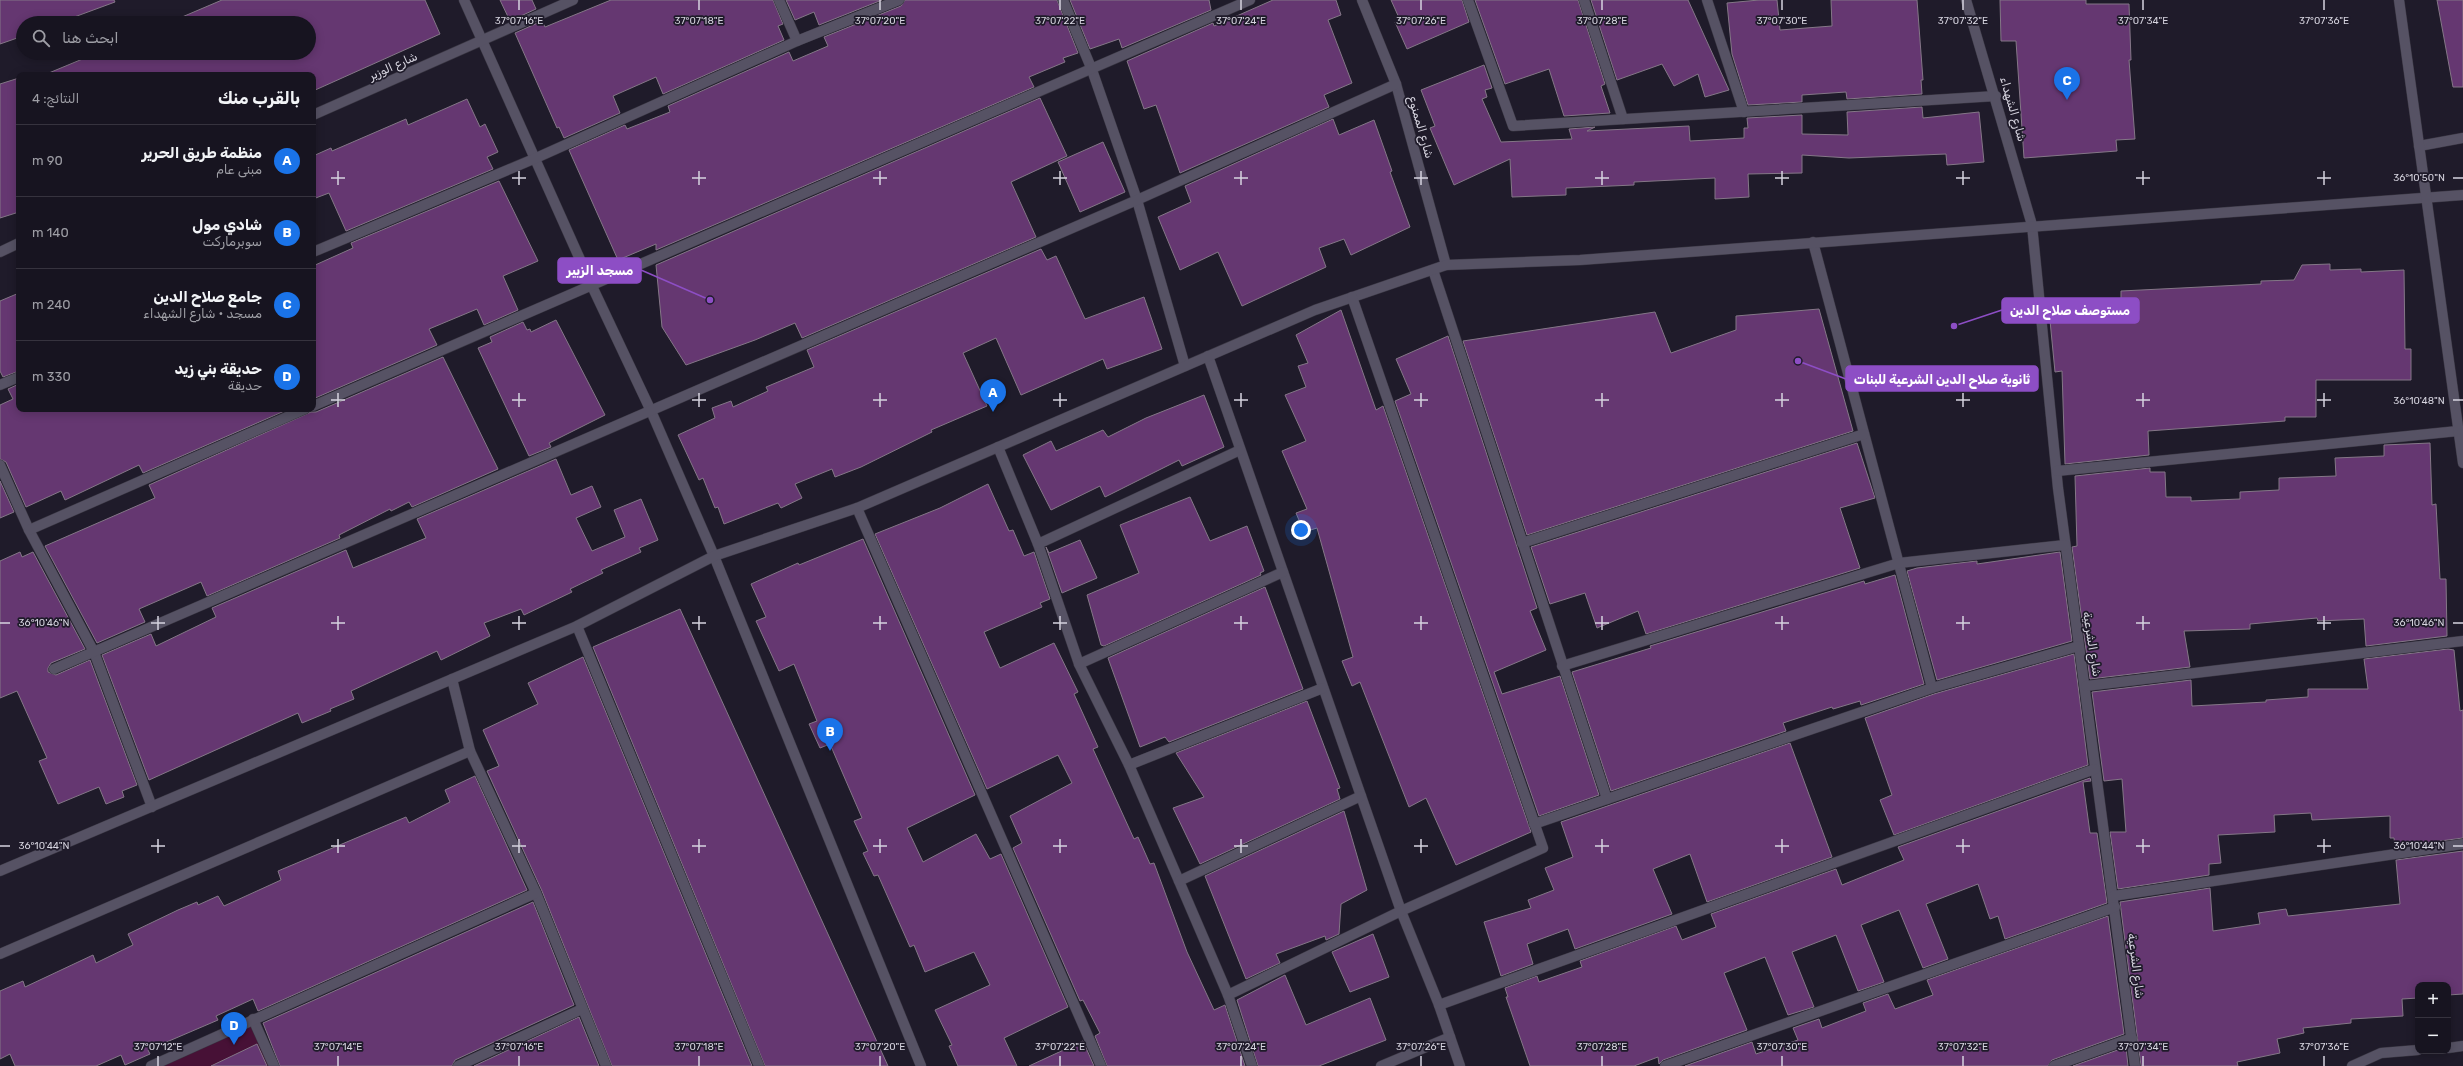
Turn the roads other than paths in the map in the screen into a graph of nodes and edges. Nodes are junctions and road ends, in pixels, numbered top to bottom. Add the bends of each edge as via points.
1 (464, 0) edge
2 (573, 0) edge
3 (778, 0) edge
4 (899, 0) edge
5 (1063, 0) edge
6 (1250, 0) edge
7 (1362, 0) edge
8 (1468, 0) edge
9 (1584, 0) edge
10 (1707, 0) edge
11 (1966, 0) edge
12 (2399, 0) edge
13 (483, 42) junction
14 (797, 42) junction
15 (1092, 70) junction
16 (1396, 84) junction
17 (1996, 96) junction
18 (1744, 112) junction
19 (316, 114) edge
20 (1622, 119) junction
21 (2463, 138) edge
22 (2419, 146) junction
23 (536, 158) junction
24 (2463, 195) edge
25 (2426, 199) junction
26 (1137, 200) junction
27 (2032, 225) junction
28 (1813, 242) junction
29 (16, 244) edge
30 (316, 251) edge
31 (0, 252) edge
32 (1446, 265) junction
33 (1433, 270) junction
34 (590, 284) junction
35 (1352, 297) junction
36 (1208, 356) junction
37 (1185, 366) junction
38 (16, 378) edge
39 (0, 385) edge
40 (316, 405) edge
41 (651, 411) junction
42 (298, 412) edge
43 (2458, 431) junction
44 (1864, 434) junction
45 (998, 447) junction
46 (1240, 450) junction
47 (2463, 463) edge
48 (0, 465) edge
49 (2057, 471) junction
50 (857, 508) junction
51 (29, 530) junction
52 (1522, 543) junction
53 (1038, 544) junction
54 (2065, 545) junction
55 (714, 556) junction
56 (1899, 563) junction
57 (1283, 572) junction
58 (577, 626) junction
59 (2463, 641) edge
60 (2079, 646) junction
61 (94, 652) junction
62 (1079, 664) junction
63 (1562, 666) junction
64 (54, 669) dead end
65 (452, 679) junction
66 (2086, 686) junction
67 (1323, 688) junction
68 (1932, 688) junction
69 (470, 751) junction
70 (1129, 765) junction
71 (2095, 769) junction
72 (1361, 796) junction
73 (1607, 799) junction
74 (152, 807) junction
75 (1534, 824) junction
76 (2463, 844) edge
77 (0, 871) edge
78 (1179, 881) junction
79 (536, 893) junction
80 (2113, 896) junction
81 (2115, 907) junction
82 (1401, 911) junction
83 (0, 954) edge
84 (1228, 995) junction
85 (1439, 1005) junction
86 (582, 1009) junction
87 (253, 1019) junction
88 (1450, 1037) junction
89 (2132, 1038) junction
90 (2463, 1046) edge
91 (2451, 1048) edge
92 (2415, 1050) edge
93 (150, 1066) edge
94 (274, 1066) edge
95 (458, 1066) edge
96 (606, 1066) edge
97 (759, 1066) edge
98 (921, 1066) edge
99 (1101, 1066) edge
100 (1252, 1066) edge
101 (1381, 1066) edge
102 (1460, 1066) edge
103 (1665, 1066) edge
104 (2054, 1066) edge
105 (2136, 1066) edge
106 (2352, 1066) edge

1 - 13 street
2 - 13 street, شارع الوزير
3 - 14 street
4 - 14 street
5 - 15 street
6 - 15 street
7 - 16 street, شارع الممنوع
8 - 20 street via 1513,126
9 - 20 street
10 - 18 street
11 - 17 street, شارع الشهداء
12 - 22 street
13 - 19 street, شارع الوزير
13 - 23 street
14 - 23 street
15 - 26 street
15 - 34 street
16 - 26 street
16 - 32 street, شارع الممنوع
17 - 18 street
17 - 27 street, شارع الشهداء
18 - 20 street
21 - 22 street
22 - 25 street
23 - 30 street
23 - 34 street
24 - 25 street
25 - 27 street
25 - 43 street
26 - 37 street
26 - 41 street
27 - 28 street
27 - 49 street, شارع الشرعية
28 - 32 street via 1580,260
28 - 44 street
29 - 31 street
32 - 33 street
33 - 35 street
33 - 52 street
34 - 40 street
34 - 41 street
35 - 36 street
35 - 75 street
36 - 37 street
36 - 46 street
37 - 45 street
38 - 39 street
41 - 55 street
41 - 61 street
42 - 51 street
43 - 47 street
43 - 49 street
44 - 52 street
44 - 56 street
45 - 50 street
45 - 53 street
46 - 53 street
46 - 57 street
48 - 51 street
49 - 54 street, شارع الشرعية
50 - 55 street
50 - 99 street
51 - 61 street
52 - 63 street
53 - 62 street
54 - 56 street
54 - 60 street, شارع الشرعية
55 - 58 street
55 - 98 street
56 - 63 street
56 - 68 street
57 - 62 street
57 - 67 street
58 - 65 street
58 - 97 street
59 - 66 street
60 - 66 street, شارع الشرعية
60 - 68 street
61 - 64 street
61 - 74 street
62 - 70 street
63 - 73 street
65 - 69 street
65 - 74 street
66 - 71 street, شارع الشرعية
67 - 70 street
67 - 72 street
68 - 73 street
69 - 79 street
69 - 83 street
70 - 78 street
71 - 80 street, شارع الشرعية
71 - 85 street
72 - 78 street
72 - 82 street
73 - 75 street
74 - 77 street
75 - 82 street via 1543,848
76 - 80 street
78 - 84 street
79 - 86 street
79 - 87 street
80 - 81 street, شارع الشرعية
81 - 89 street, شارع الشرعية
81 - 103 street
82 - 84 street
82 - 85 street
84 - 100 street
85 - 88 street
86 - 95 street
86 - 96 street
87 - 93 street
87 - 94 street
88 - 101 street
88 - 102 street
89 - 104 street
89 - 105 street, شارع الشرعية
90 - 91 street
92 - 106 street via 2381,1053

